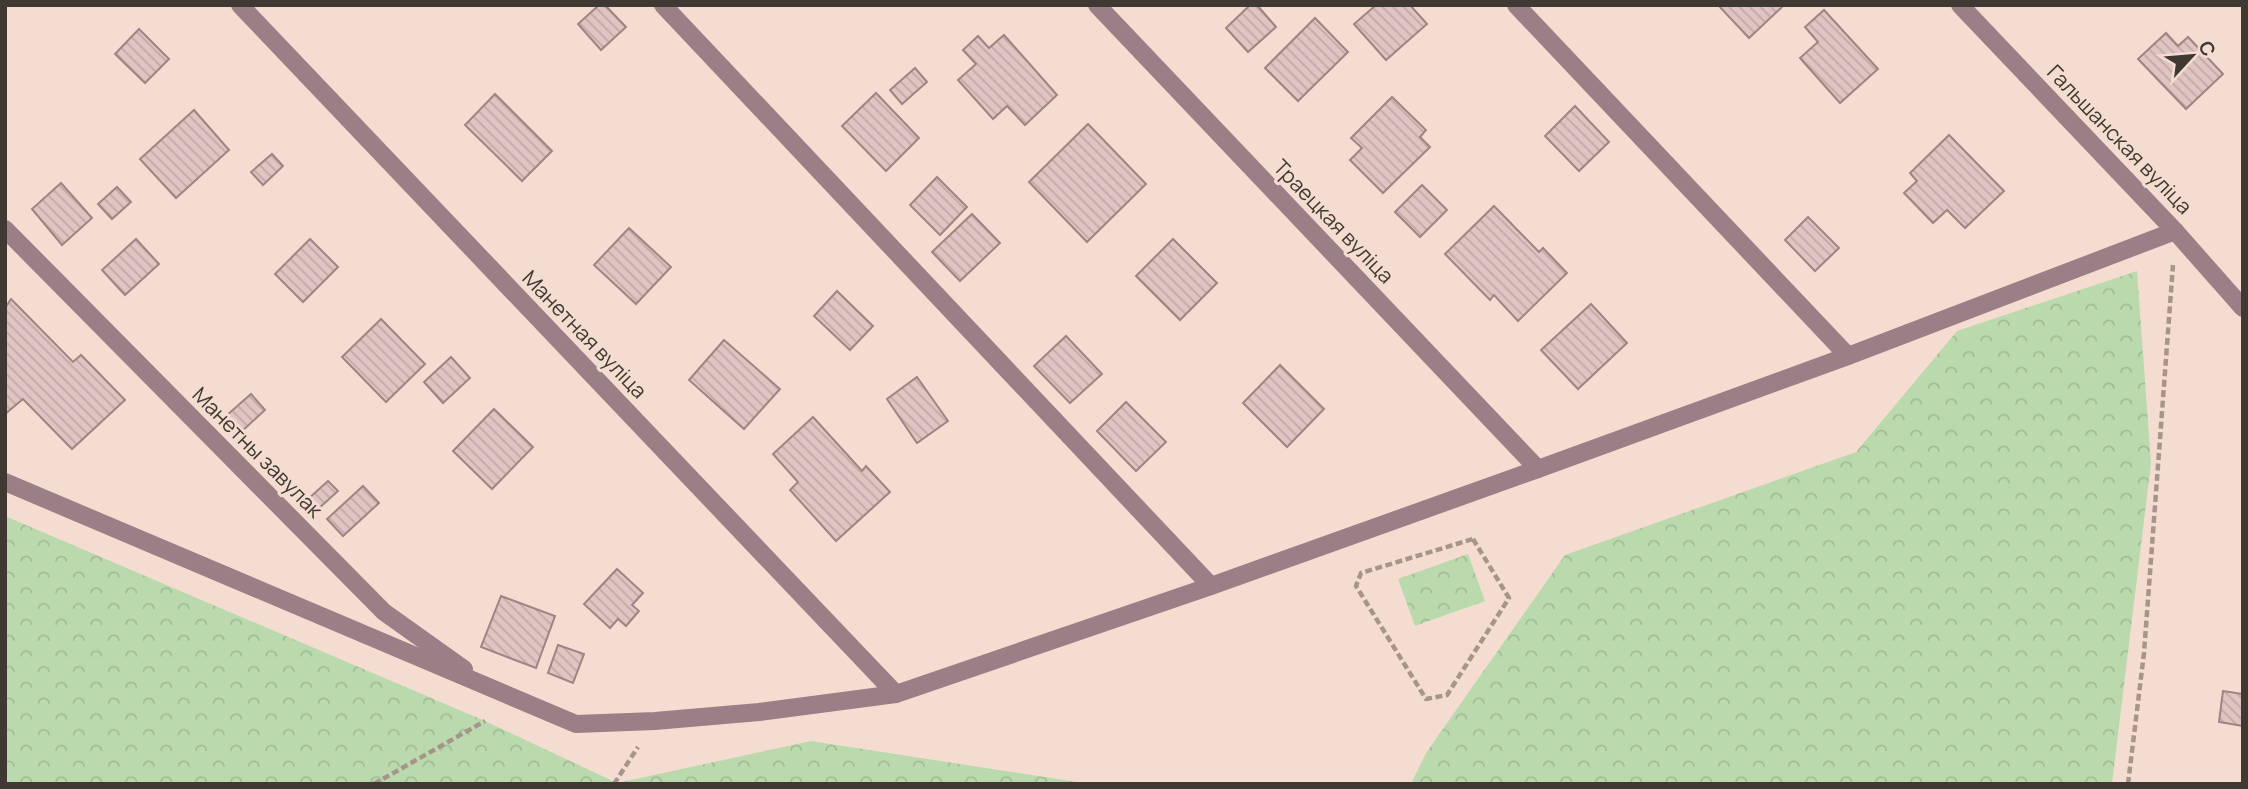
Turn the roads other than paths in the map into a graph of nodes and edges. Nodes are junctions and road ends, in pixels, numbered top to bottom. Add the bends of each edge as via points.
1 (240, 5) edge
2 (663, 5) edge
3 (1097, 5) edge
4 (1516, 5) edge
5 (1961, 5) edge
6 (5, 229) edge
7 (2175, 230) junction
8 (2243, 308) edge
9 (1848, 356) junction
10 (1538, 469) junction
11 (5, 482) edge
12 (1210, 586) junction
13 (493, 689) junction
14 (896, 694) junction

1 - 14 street, Манетная вуліца
2 - 12 street
3 - 10 street, Траецкая вуліца
4 - 9 street
5 - 7 street, Гальшанская вуліца
6 - 13 street, Манетны завулак via 384,612
7 - 8 street, Гальшанская вуліца
7 - 9 street
9 - 10 street
10 - 12 street
11 - 13 street
12 - 14 street
13 - 14 street via 576,724 759,712

